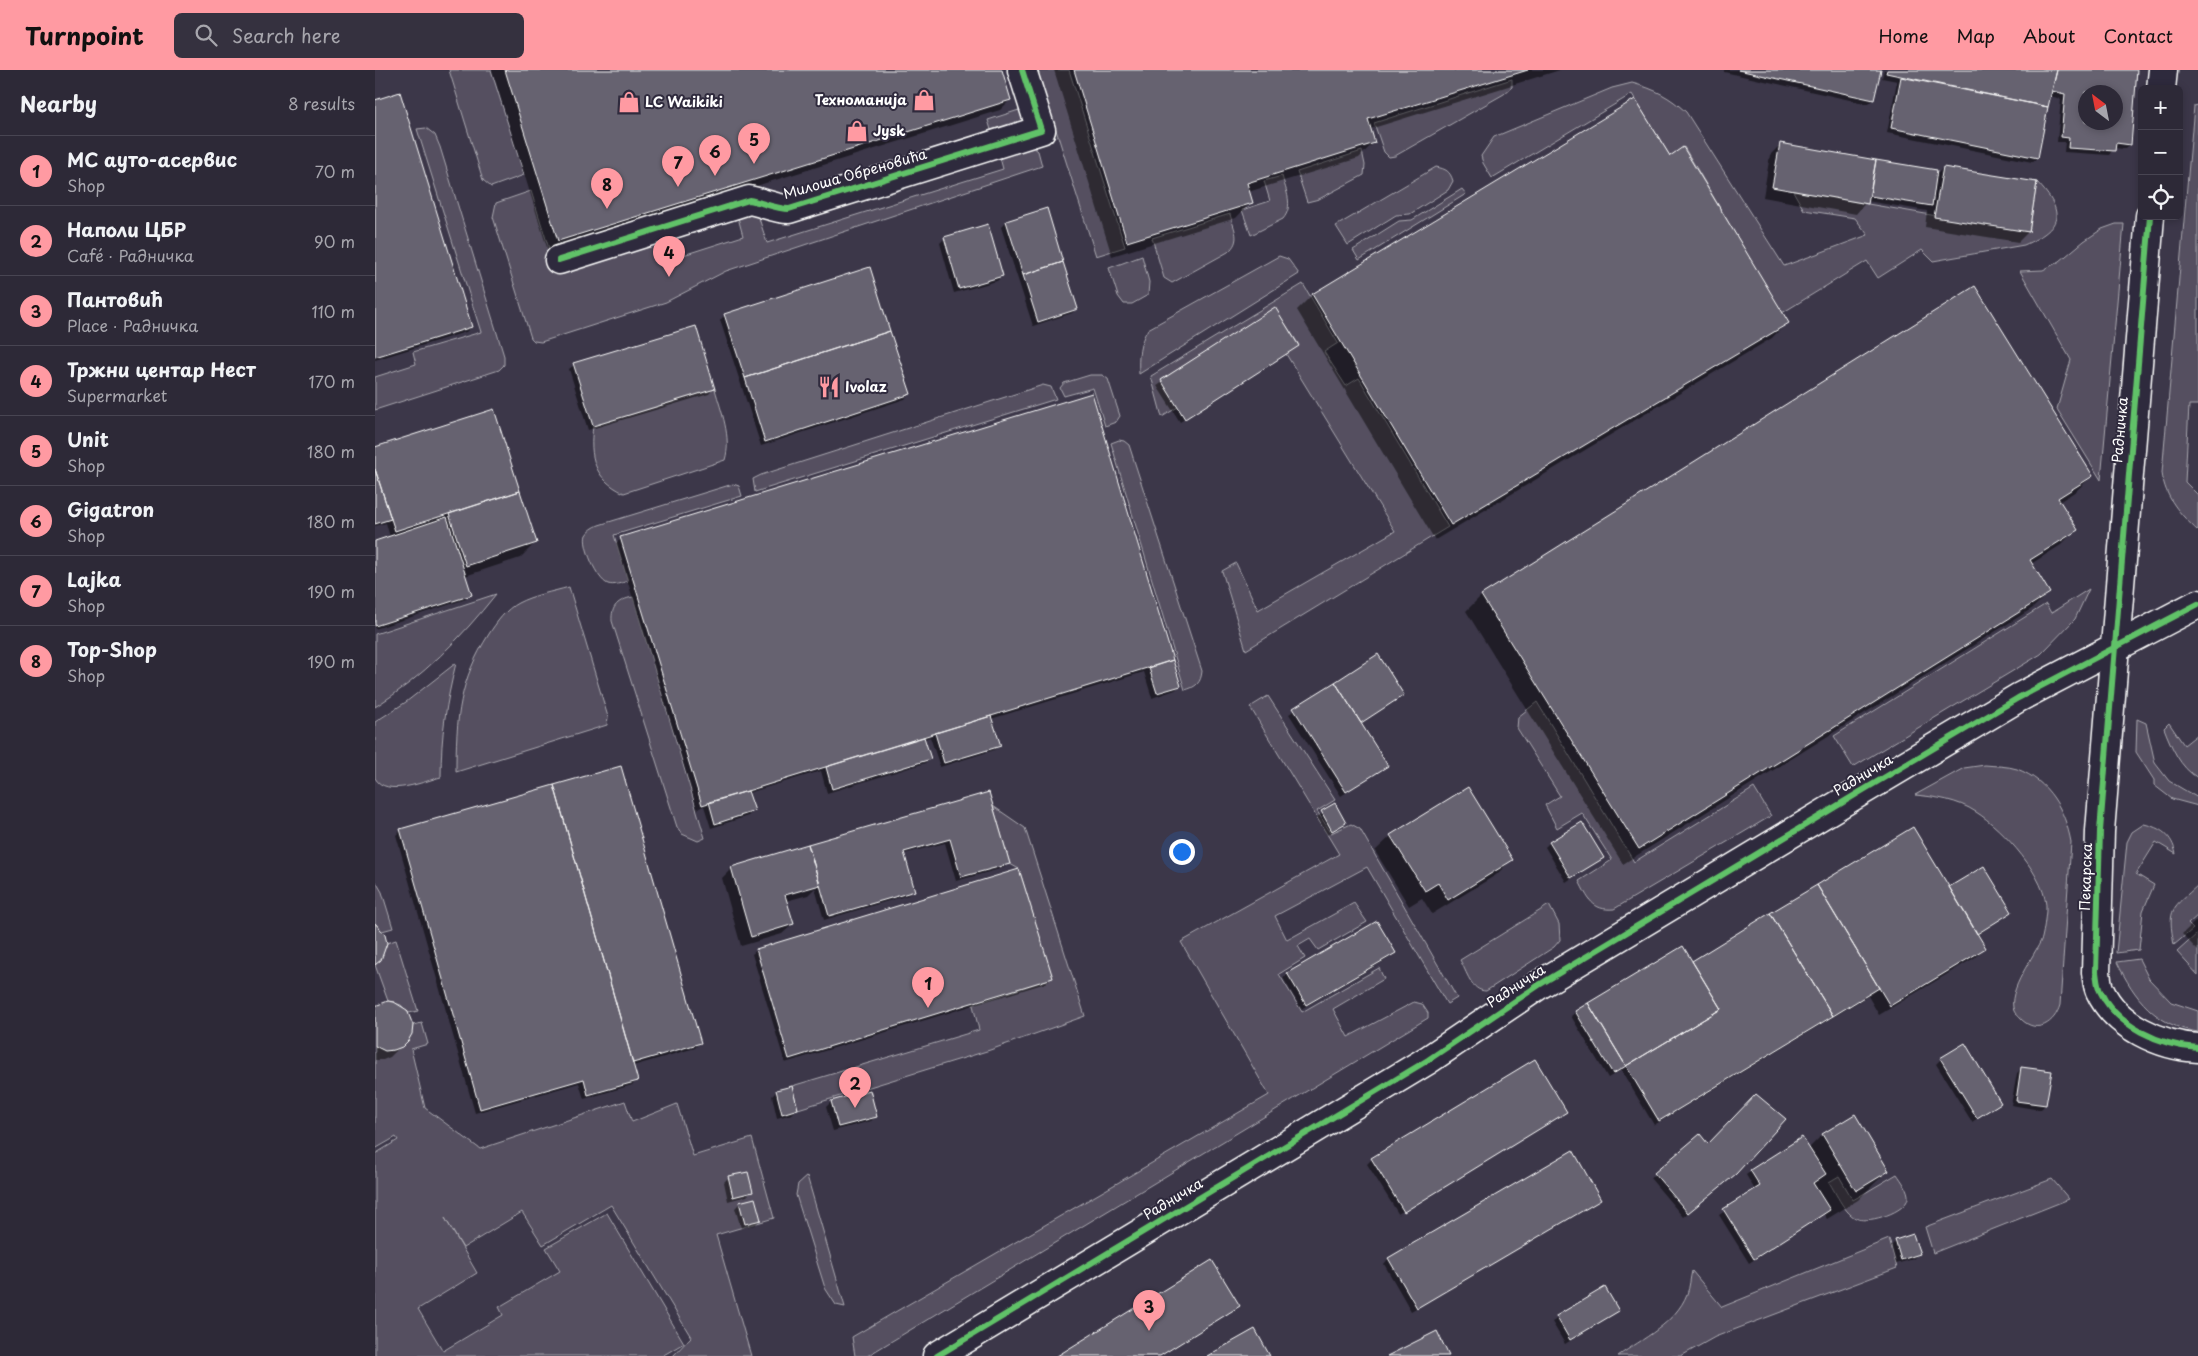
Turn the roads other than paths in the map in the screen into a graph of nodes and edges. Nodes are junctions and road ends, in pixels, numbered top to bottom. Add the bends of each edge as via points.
1 (1021, 70) edge
2 (2163, 70) edge
3 (2161, 85) edge
4 (2150, 220) edge
5 (559, 260) dead end
6 (2198, 604) edge
7 (2115, 646) junction
8 (2198, 1048) edge
9 (937, 1356) edge

1 - 5 street, Милоша Обреновића via 1041,130 789,209 749,200
2 - 3 street
4 - 7 street, Радничка
6 - 7 street, Радничка
7 - 8 street, Пекарска via 2100,831 2096,972 2099,989 2108,1006 2121,1019 2147,1035 2182,1047
7 - 9 street, Радничка via 2018,698 1733,867 1539,985 1428,1060

